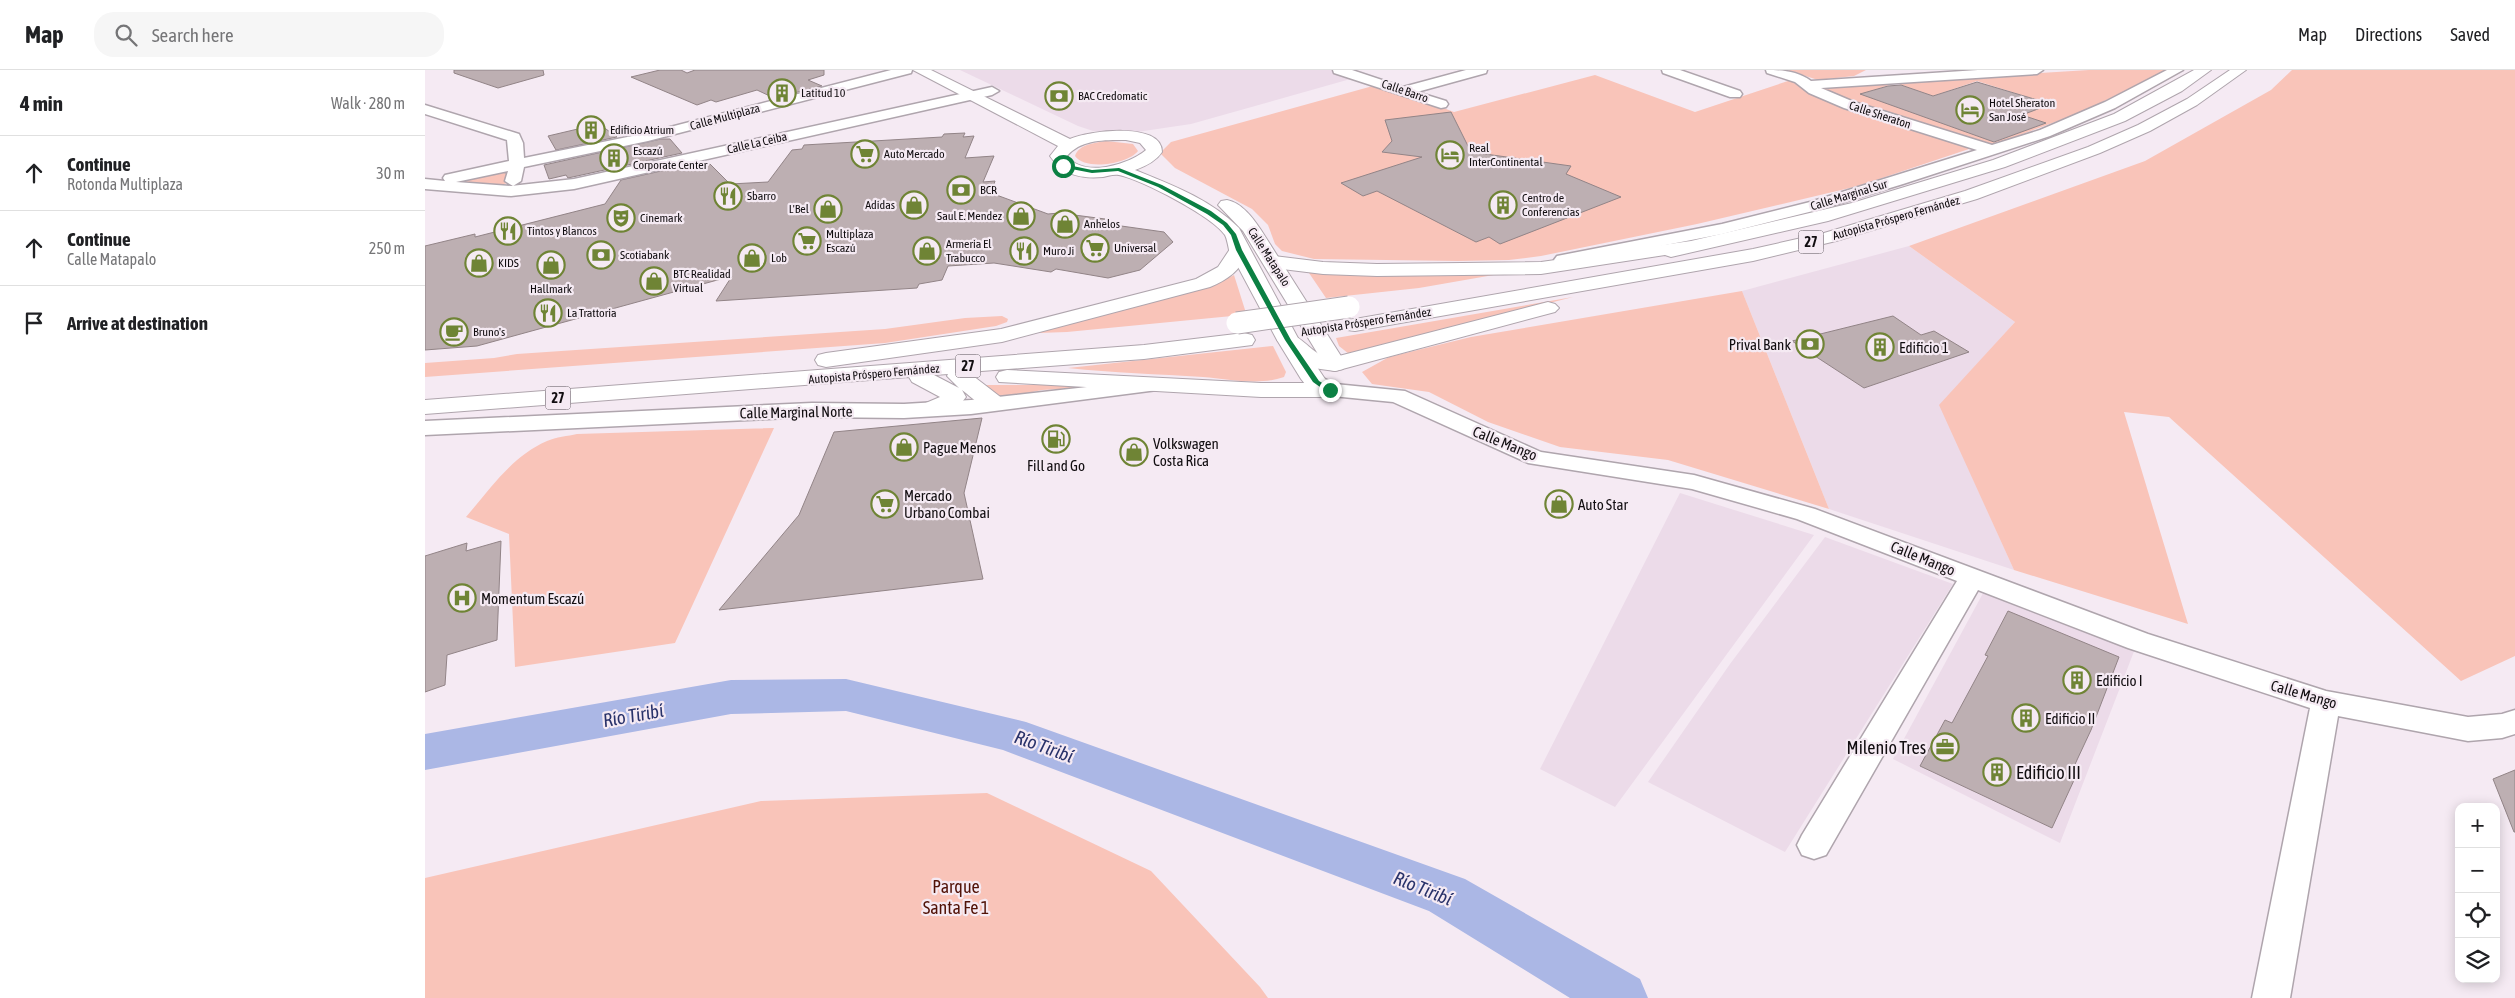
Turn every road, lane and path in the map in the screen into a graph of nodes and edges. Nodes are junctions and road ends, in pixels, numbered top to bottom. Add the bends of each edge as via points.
1 (906, 70) edge
2 (920, 70) edge
3 (948, 70) edge
4 (1339, 70) edge
5 (1478, 70) edge
6 (1668, 70) edge
7 (1772, 70) edge
8 (2037, 70) edge
9 (2177, 70) edge
10 (2204, 70) edge
11 (2239, 70) edge
12 (1809, 85) junction
13 (1404, 91) junction
14 (992, 92) junction
15 (1735, 94) dead end
16 (973, 96) junction
17 (1441, 104) dead end
18 (425, 109) edge
19 (1088, 138) junction
20 (1069, 145) junction
21 (1992, 150) junction
22 (1139, 163) junction
23 (517, 164) junction
24 (1119, 169) junction
25 (425, 184) edge
26 (511, 191) junction
27 (1719, 241) junction
28 (1239, 250) junction
29 (1753, 256) junction
30 (1274, 262) junction
31 (1505, 269) junction
32 (1352, 316) junction
33 (1241, 332) junction
34 (785, 365) junction
35 (959, 376) junction
36 (920, 377) junction
37 (1336, 380) junction
38 (1165, 384) junction
39 (691, 388) junction
40 (425, 392) edge
41 (995, 404) junction
42 (425, 407) edge
43 (929, 410) junction
44 (425, 428) edge
45 (1972, 578) junction
46 (2326, 702) junction
47 (2515, 722) edge
48 (1814, 844) dead end
49 (2271, 998) edge

1 - 23 street, Calle Multiplaza via 648,137
2 - 16 main road
3 - 14 main road
4 - 13 street, Calle Barro
5 - 13 street
6 - 15 street
7 - 12 street, Calle Sheraton
8 - 12 street
9 - 21 street, Calle Marginal Sur via 2079,120
10 - 27 main road, Autopista Próspero Fernández / 27 via 2119,118 2032,153 1904,194
11 - 29 main road, Autopista Próspero Fernández / 27 via 2144,128 2057,164 1923,210
12 - 21 street, Calle Sheraton via 1849,105
13 - 17 street, Calle Barro
14 - 16 street
14 - 19 main road
16 - 20 main road
16 - 26 street, Calle La Ceiba via 573,184
18 - 23 street via 513,137 517,145
19 - 20 main road
19 - 22 main road via 1120,135 1146,140 1154,146 1154,152
20 - 24 main road via 1057,156 1063,166 1092,172
21 - 31 street, Calle Marginal Sur via 1796,211 1650,244
22 - 24 main road
22 - 30 main road, Calle Matapalo via 1229,206 1243,218
23 - 25 street, Calle Multiplaza
23 - 26 street
24 - 28 main road, Calle Matapalo via 1160,186 1209,213 1233,234
25 - 26 street, Calle La Ceiba
27 - 31 main road via 1582,263
27 - 32 main road, Autopista Próspero Fernández / 27
28 - 34 main road via 1235,262 1224,274 1203,283 1002,335
28 - 37 main road, Calle Matapalo via 1288,340
29 - 32 main road, Autopista Próspero Fernández / 27
29 - 37 main road via 1380,353 1362,361
30 - 31 main road via 1377,270
30 - 37 main road, Calle Matapalo
32 - 33 main road, Autopista Próspero Fernández / 27
33 - 34 main road, Autopista Próspero Fernández / 27
33 - 39 main road, Autopista Próspero Fernández / 27 via 1134,353
34 - 40 main road, Autopista Próspero Fernández / 27
35 - 36 main road
35 - 38 main road
35 - 41 main road
36 - 39 main road
36 - 43 main road via 954,397
37 - 38 main road via 1261,390
37 - 45 street, Calle Mango via 1397,396 1536,458 1694,482 1806,514
38 - 41 street, Calle Marginal Norte
39 - 42 main road, Autopista Próspero Fernández / 27
41 - 43 street, Calle Marginal Norte
43 - 44 street, Calle Marginal Norte via 812,410
45 - 46 street, Calle Mango via 2138,641
45 - 48 street
46 - 47 street, Calle Mango via 2468,729
46 - 49 street

